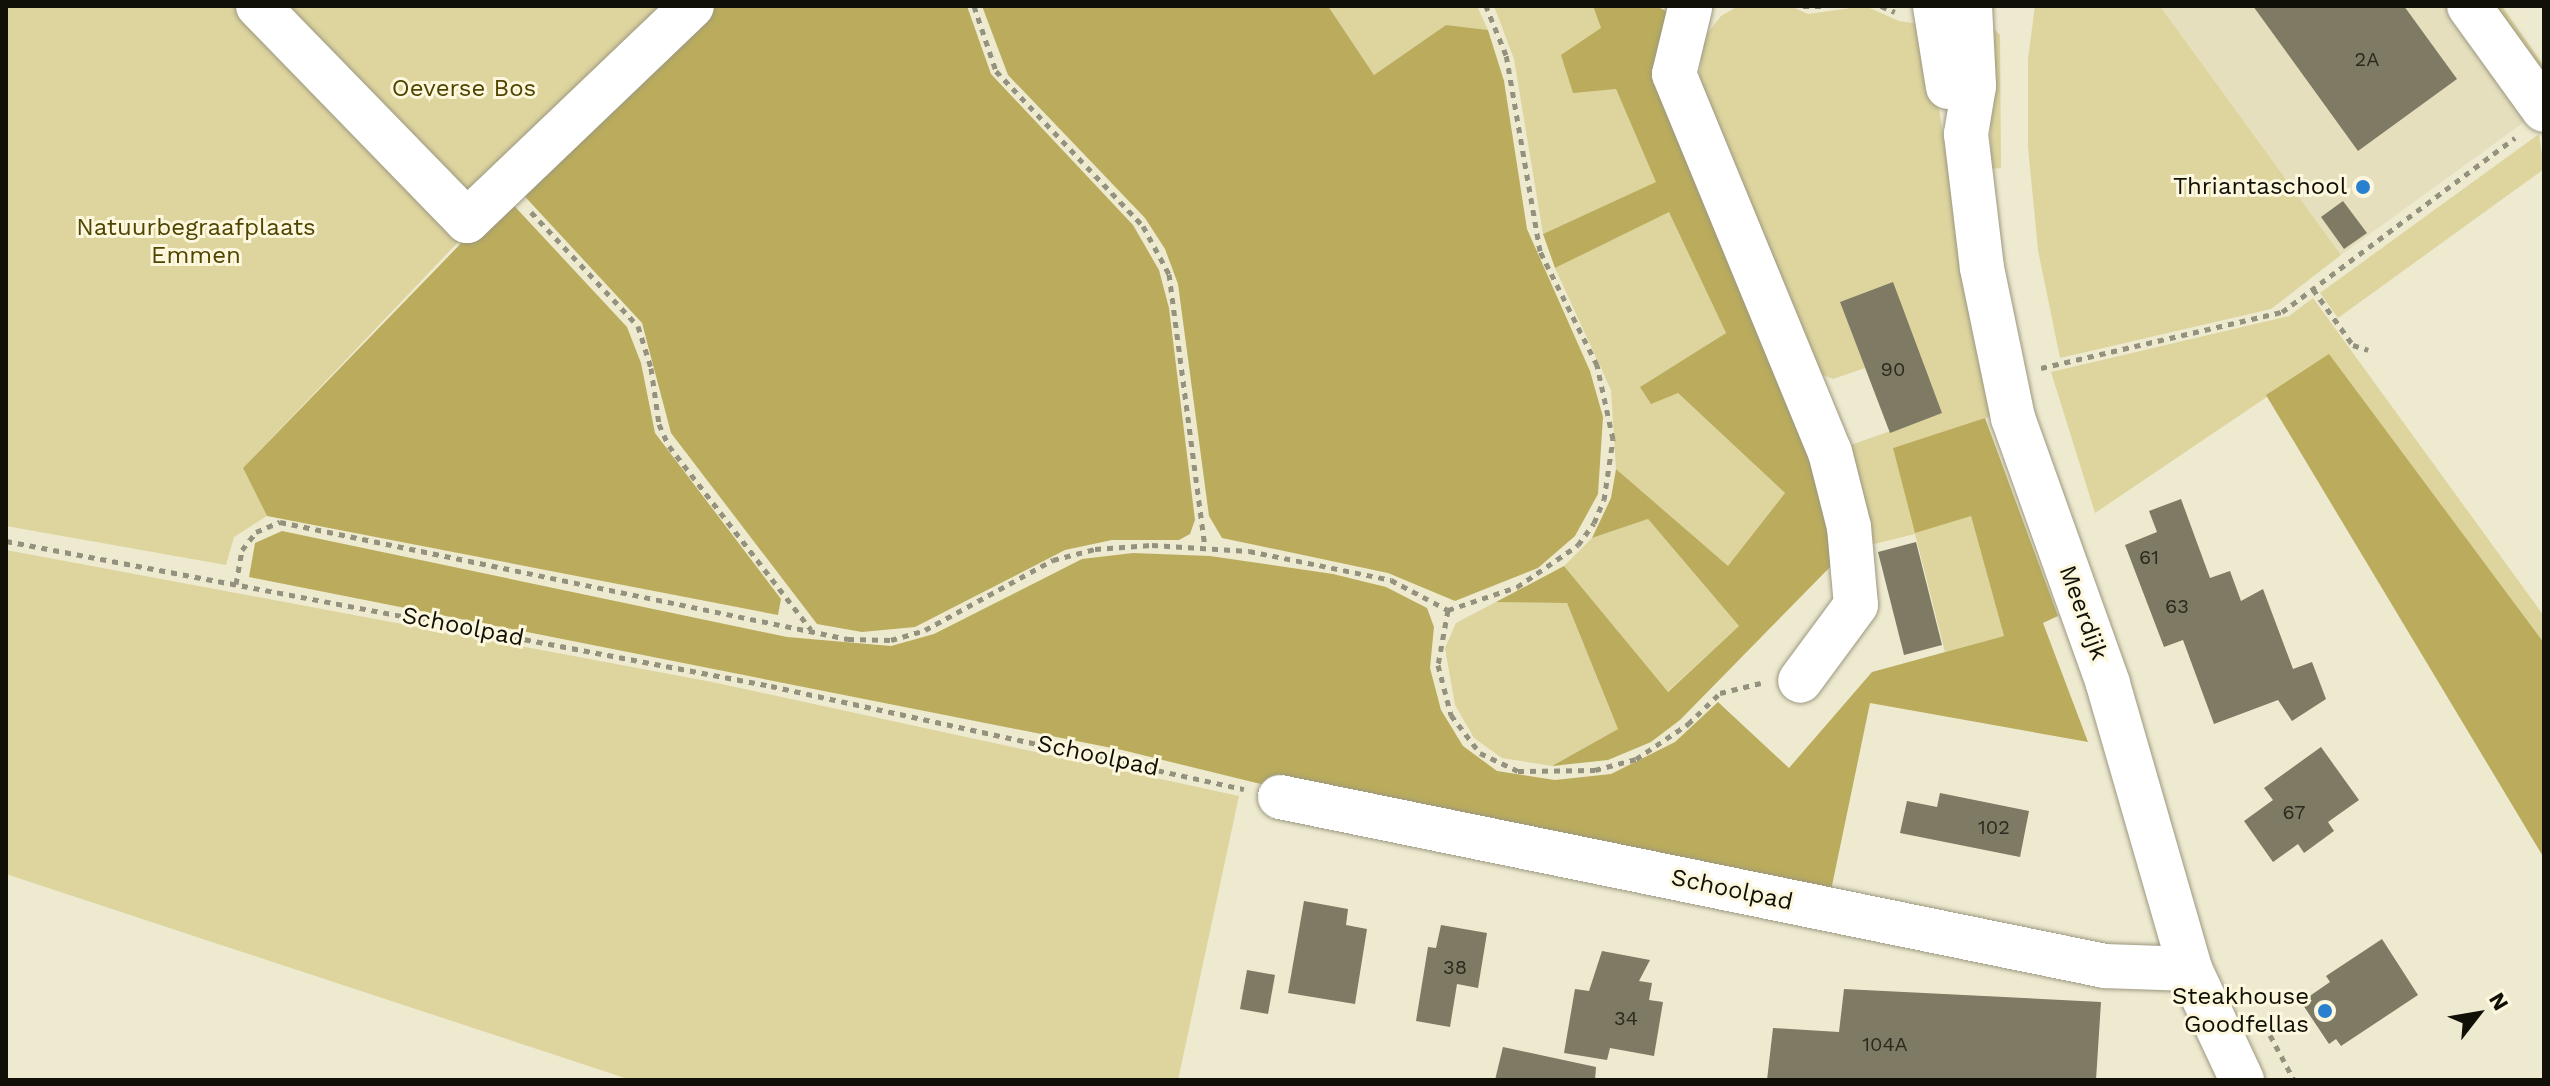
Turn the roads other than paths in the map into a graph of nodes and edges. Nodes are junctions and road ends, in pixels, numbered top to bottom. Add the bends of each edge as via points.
1 (258, 6) edge
2 (692, 6) edge
3 (1935, 6) edge
4 (1970, 6) edge
5 (2469, 6) edge
6 (1690, 7) edge
7 (2532, 123) edge
8 (1966, 134) junction
9 (1800, 681) road end
10 (1280, 797) road end
11 (2190, 969) junction
12 (2242, 1080) edge

1 - 2 street via 467,221
3 - 8 street, Meerdijk via 1949,93
4 - 8 street, Meerdijk via 1974,86
5 - 7 street
6 - 9 street via 1674,74 1830,452 1849,527 1856,605
8 - 11 street, Meerdijk via 1982,268 2013,418 2108,684
10 - 11 street, Schoolpad via 2105,966
11 - 12 street, Meerdijk

